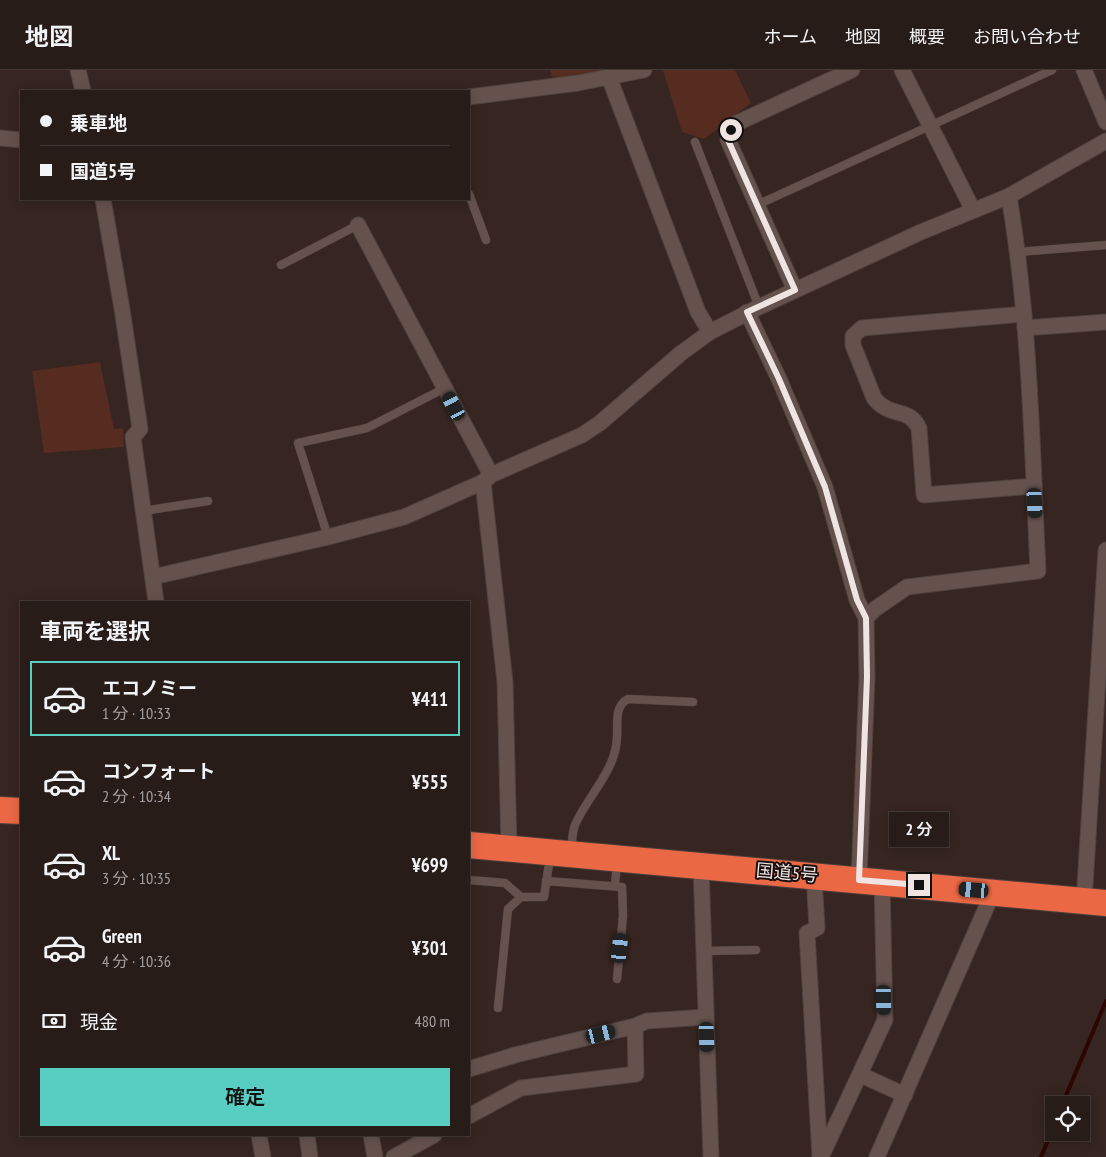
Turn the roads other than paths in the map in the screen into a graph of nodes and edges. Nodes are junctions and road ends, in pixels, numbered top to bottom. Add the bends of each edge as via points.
1 (78, 70) edge
2 (644, 70) edge
3 (852, 70) edge
4 (902, 70) edge
5 (1052, 70) edge
6 (1084, 70) edge
7 (609, 77) junction
8 (82, 90) edge
9 (470, 97) edge
10 (1106, 122) edge
11 (931, 127) junction
12 (0, 138) edge
13 (20, 140) edge
14 (1106, 141) edge
15 (695, 142) dead end
16 (1009, 196) junction
17 (470, 197) edge
18 (103, 200) edge
19 (757, 205) junction
20 (974, 210) junction
21 (358, 225) joint
22 (486, 240) dead end
23 (1106, 245) edge
24 (1018, 252) junction
25 (281, 265) dead end
26 (795, 290) junction
27 (753, 310) junction
28 (1025, 321) junction
29 (1106, 322) edge
30 (710, 332) junction
31 (445, 388) junction
32 (487, 478) junction
33 (1034, 486) junction
34 (208, 501) dead end
35 (143, 511) junction
36 (328, 537) junction
37 (1106, 550) edge
38 (153, 577) junction
39 (156, 601) edge
40 (866, 618) junction
41 (693, 702) dead end
42 (0, 810) edge
43 (20, 811) edge
44 (470, 844) edge
45 (510, 848) junction
46 (561, 853) junction
47 (618, 858) junction
48 (701, 866) junction
49 (814, 876) junction
50 (470, 880) edge
51 (546, 881) junction
52 (870, 881) junction
53 (615, 885) junction
54 (993, 892) junction
55 (521, 897) junction
56 (1095, 902) edge
57 (756, 950) dead end
58 (704, 951) junction
59 (617, 980) dead end
60 (498, 1008) dead end
61 (706, 1017) junction
62 (635, 1026) junction
63 (470, 1069) edge
64 (860, 1074) junction
65 (905, 1096) junction
66 (470, 1115) edge
67 (259, 1136) edge
68 (307, 1136) edge
69 (371, 1136) edge
70 (432, 1136) edge
71 (263, 1157) edge
72 (310, 1157) edge
73 (375, 1157) edge
74 (394, 1157) edge
75 (711, 1157) edge
76 (821, 1157) edge
77 (877, 1157) edge

1 - 8 street
2 - 7 street
3 - 19 street via 737,123 731,130 728,140
4 - 11 street
5 - 11 lane
6 - 10 street
7 - 9 street
7 - 30 street via 698,312
11 - 19 lane
11 - 20 street
12 - 13 street
14 - 16 street
15 - 27 lane
16 - 20 street
16 - 24 street
17 - 22 lane
18 - 35 street via 140,429 132,437
19 - 26 street
20 - 26 street
21 - 25 lane
21 - 31 street
23 - 24 lane
24 - 28 street
26 - 27 street
27 - 30 street
27 - 40 street via 825,487 857,600
28 - 29 street
28 - 33 street
28 - 33 street via 862,328 853,336 853,345 879,405 915,419 919,428 924,495
30 - 32 street via 582,435
31 - 32 street
31 - 36 lane via 367,428 298,443
32 - 36 street via 404,517
32 - 45 street via 505,682
33 - 40 street via 1038,571 907,587
34 - 35 lane
35 - 38 street
36 - 38 street
37 - 56 street
38 - 39 street
40 - 52 street
41 - 46 lane via 628,699 622,702 618,708 617,744 611,762
42 - 43 highway
44 - 45 highway, 国道5号
45 - 46 highway, 国道5号
46 - 47 highway, 国道5号
46 - 51 lane
47 - 48 highway, 国道5号
47 - 53 lane
48 - 49 highway, 国道5号
48 - 58 street
49 - 52 highway, 国道5号
49 - 76 street via 817,928 807,933
50 - 55 lane via 505,883
51 - 53 lane
51 - 55 lane via 544,897
52 - 54 highway, 国道5号
52 - 64 street via 885,1020
53 - 59 lane via 622,887 623,916
54 - 56 highway, 国道5号
54 - 65 street
55 - 60 lane via 508,909
57 - 58 lane
58 - 61 street
61 - 62 street via 647,1021
61 - 75 street
62 - 63 street
62 - 66 street via 636,1074 521,1088
64 - 65 street
64 - 76 street
65 - 77 street
67 - 71 street
68 - 72 street
69 - 73 street
70 - 74 street

